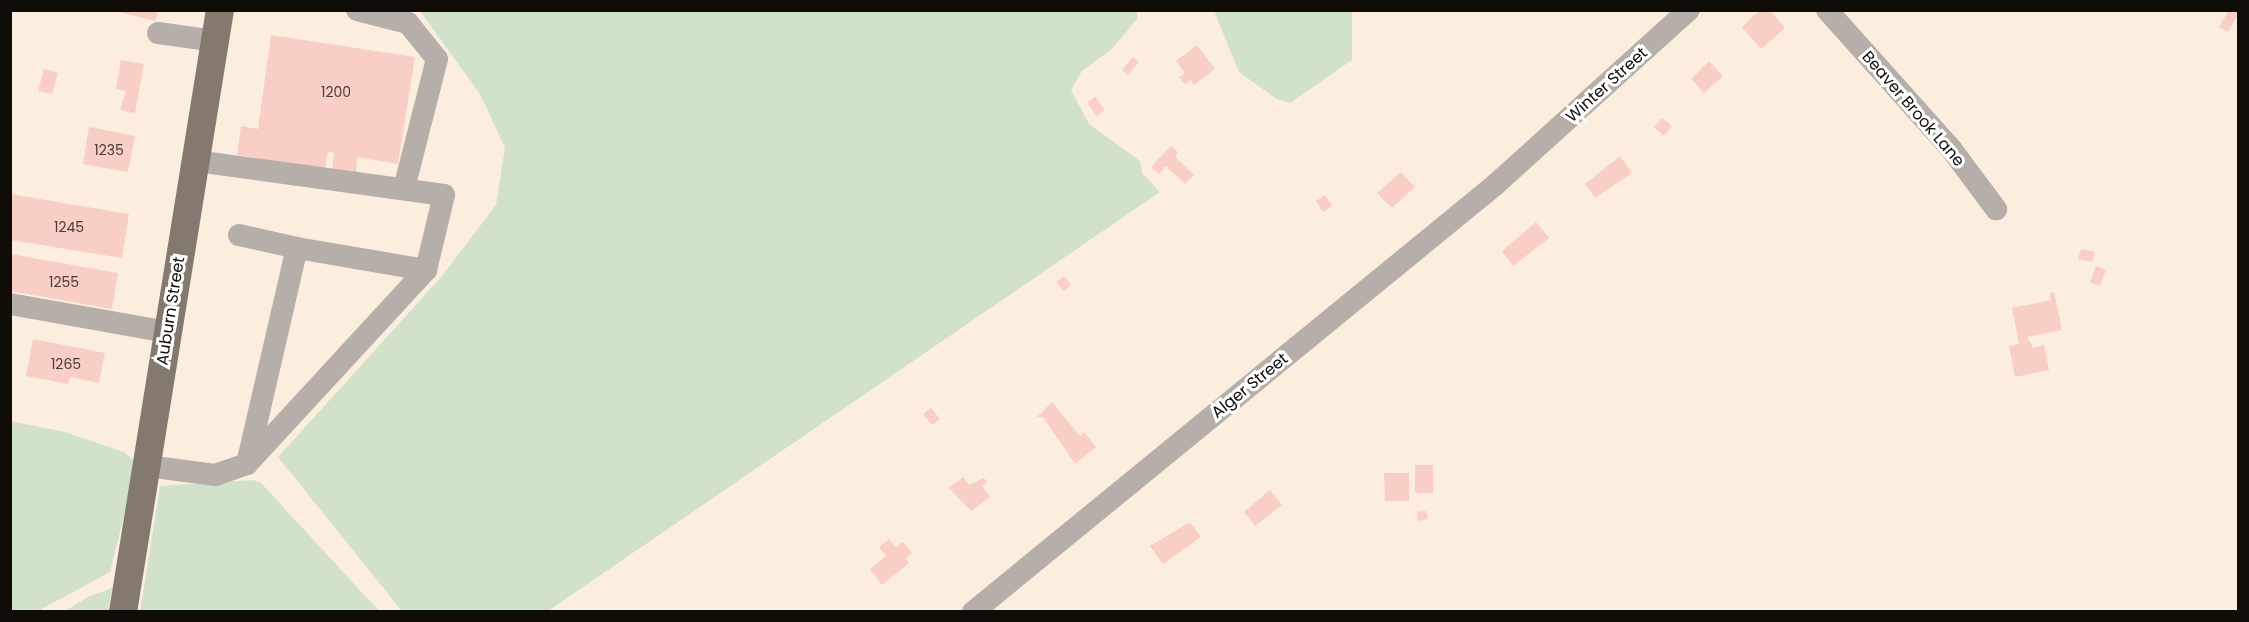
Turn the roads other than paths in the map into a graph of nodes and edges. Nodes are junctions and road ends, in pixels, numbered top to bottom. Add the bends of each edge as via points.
1 (220, 10) edge
2 (357, 10) edge
3 (1689, 10) edge
4 (1827, 10) edge
5 (158, 33) dead end
6 (216, 42) junction
7 (1525, 159) joint
8 (197, 161) junction
9 (404, 188) junction
10 (1996, 209) dead end
11 (239, 235) dead end
12 (297, 248) junction
13 (426, 270) junction
14 (10, 304) edge
15 (167, 332) junction
16 (247, 464) junction
17 (147, 466) junction
18 (123, 612) edge
19 (973, 612) edge

1 - 6 main road, Auburn Street
2 - 9 street via 408,23 437,59
3 - 7 street, Winter Street
4 - 10 street, Beaver Brook Lane via 1952,150
5 - 6 street
6 - 8 main road, Auburn Street
7 - 19 street, Alger Street
8 - 9 street
8 - 15 main road, Auburn Street
9 - 13 street via 444,195
11 - 12 street
12 - 13 street
12 - 16 street
13 - 16 street
14 - 15 street
15 - 17 main road, Auburn Street
16 - 17 street via 215,475
17 - 18 main road, Auburn Street

